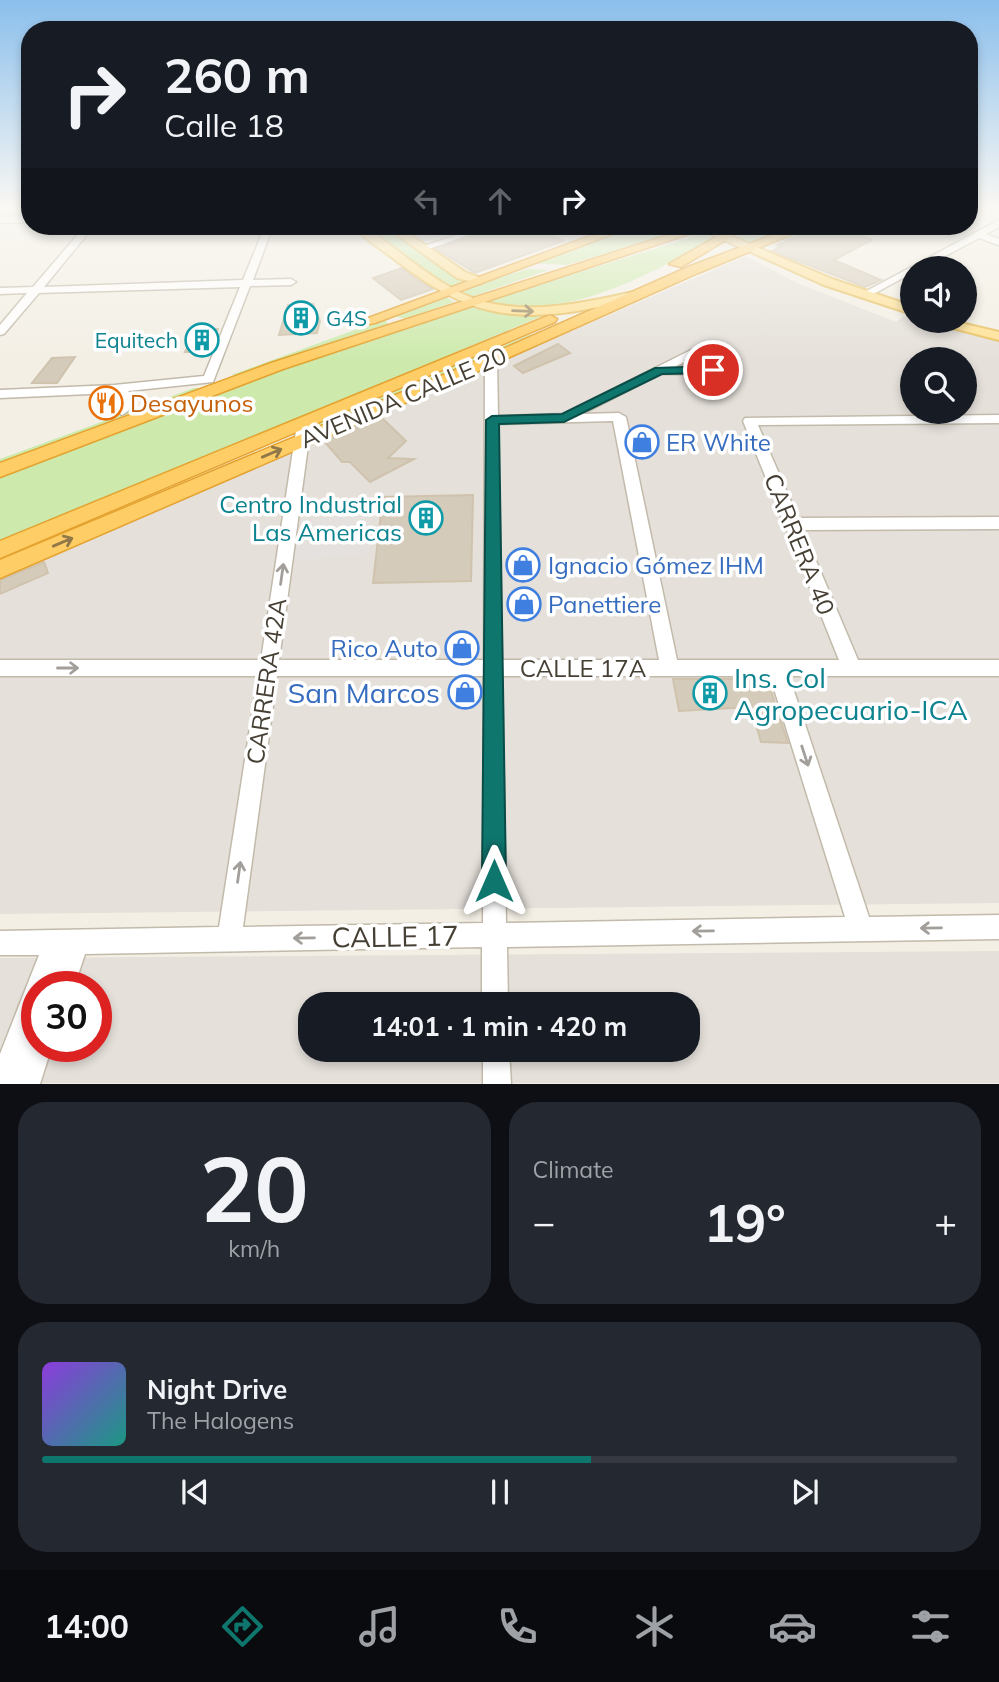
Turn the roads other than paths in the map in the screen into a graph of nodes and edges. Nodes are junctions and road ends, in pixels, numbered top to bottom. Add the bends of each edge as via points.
1 (63, 259) edge
2 (256, 259) edge
3 (402, 259) edge
4 (438, 259) edge
5 (539, 259) edge
6 (603, 259) edge
7 (685, 259) edge
8 (725, 259) edge
9 (766, 259) edge
10 (769, 259) edge
11 (587, 264) junction
12 (516, 267) junction
13 (662, 271) junction
14 (900, 276) edge
15 (480, 280) junction
16 (292, 282) dead end
17 (247, 283) junction
18 (36, 290) junction
19 (0, 291) edge
20 (448, 292) junction
21 (638, 295) junction
22 (864, 295) junction
23 (469, 302) junction
24 (578, 306) junction
25 (900, 306) edge
26 (900, 312) edge
27 (392, 320) junction
28 (977, 326) edge
29 (527, 328) junction
30 (977, 331) edge
31 (999, 331) edge
32 (0, 332) edge
33 (555, 332) junction
34 (999, 336) edge
35 (491, 360) junction
36 (659, 370) dead end
37 (213, 383) junction
38 (114, 389) junction
39 (0, 394) edge
40 (122, 411) junction
41 (564, 418) junction
42 (999, 419) edge
43 (492, 420) junction
44 (303, 432) junction
45 (0, 456) edge
46 (0, 470) edge
47 (161, 484) junction
48 (148, 506) junction
49 (999, 523) edge
50 (790, 524) junction
51 (0, 550) edge
52 (0, 569) edge
53 (268, 668) junction
54 (495, 668) junction
55 (670, 668) junction
56 (777, 668) junction
57 (852, 668) junction
58 (999, 668) edge
59 (2, 671) edge
60 (999, 926) edge
61 (861, 929) junction
62 (494, 935) junction
63 (229, 939) junction
64 (66, 942) junction
65 (0, 943) edge
66 (49, 971) edge
67 (63, 971) edge
68 (495, 992) edge
69 (21, 1033) edge
70 (33, 1062) edge
71 (496, 1062) edge
72 (2, 1083) edge
73 (26, 1083) edge
74 (497, 1083) edge

1 - 18 street
2 - 17 street
3 - 20 main road
4 - 15 main road via 463,276
5 - 12 highway
6 - 11 highway
7 - 13 highway, AVENIDA CALLE 20
8 - 21 highway, AVENIDA CALLE 20
9 - 26 main road
10 - 22 main road
11 - 12 highway
11 - 23 highway
12 - 15 highway
13 - 21 highway
13 - 24 highway, AVENIDA CALLE 20
14 - 22 street
15 - 20 highway
16 - 17 street
17 - 18 street
17 - 37 street
18 - 19 street
18 - 32 street
20 - 23 main road
20 - 27 highway
21 - 24 main road
21 - 33 highway, AVENIDA CALLE 20
22 - 25 main road
23 -> 24 main road via 513,311
23 - 27 highway
24 - 29 highway, AVENIDA CALLE 20
27 - 37 highway
28 - 31 main road
29 - 33 highway
29 - 44 highway, AVENIDA CALLE 20
30 - 34 main road
33 - 35 highway, AVENIDA CALLE 20
35 - 43 street
35 - 44 highway, AVENIDA CALLE 20
36 - 41 street
37 - 38 street
37 - 40 highway
37 - 46 highway
38 - 39 street
38 - 40 street via 128,396
40 - 45 highway
41 - 43 street
41 - 55 street via 620,417
42 - 50 street, CARRERA 40 via 750,421
43 - 54 street
44 - 47 highway, AVENIDA CALLE 20
48 -> 44 highway, AVENIDA CALLE 20
53 -> 44 street, CARRERA 42A
47 - 48 highway
47 - 51 highway, AVENIDA CALLE 20
52 -> 48 highway, AVENIDA CALLE 20
49 - 50 street
50 - 57 street, CARRERA 40
53 - 54 street, CALLE 17A
59 -> 53 street, CALLE 17A
63 -> 53 street, CARRERA 42A
54 - 55 street, CALLE 17A
54 - 62 street
55 - 56 street, CALLE 17A
56 - 57 street, CALLE 17A
56 -> 61 street
57 - 58 street, CALLE 17A
60 -> 61 street, CALLE 17
61 -> 62 street, CALLE 17
62 -> 63 street, CALLE 17
62 - 68 street
63 - 64 street, CALLE 17
64 - 65 street, CALLE 17
64 - 66 street
64 - 67 street
69 - 72 street
70 - 73 street
71 - 74 street

